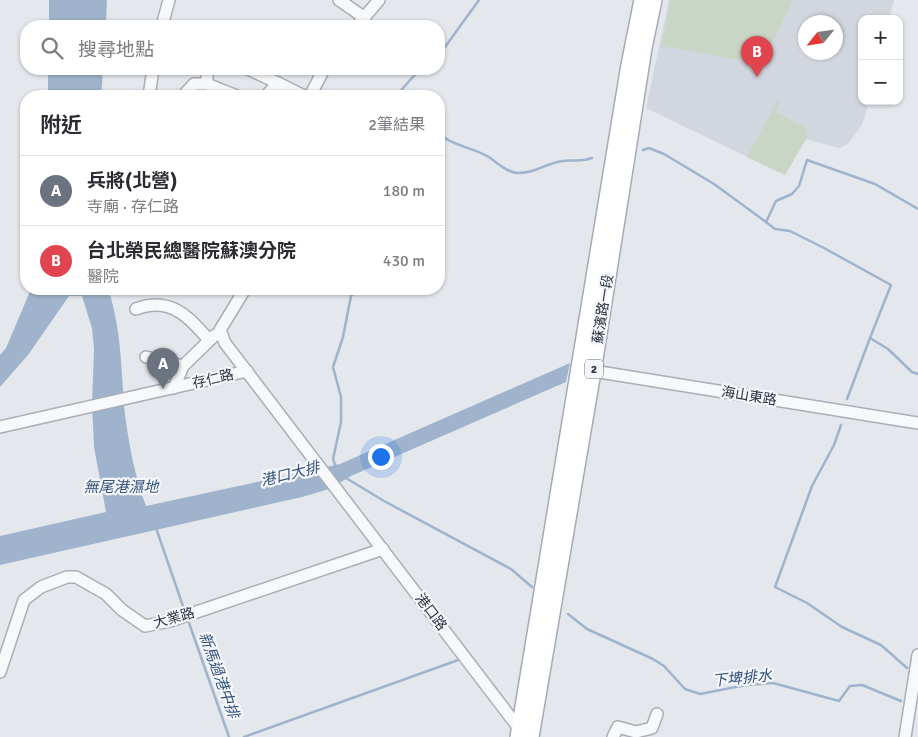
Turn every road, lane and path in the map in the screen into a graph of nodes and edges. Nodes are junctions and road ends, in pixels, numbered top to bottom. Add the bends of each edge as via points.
1 (169, 0) edge
2 (339, 0) edge
3 (379, 0) edge
4 (642, 0) edge
5 (654, 0) edge
6 (164, 20) edge
7 (359, 20) edge
8 (363, 20) edge
9 (152, 75) edge
10 (208, 75) edge
11 (260, 75) edge
12 (321, 75) edge
13 (207, 84) junction
14 (278, 84) junction
15 (150, 90) edge
16 (188, 90) edge
17 (217, 90) edge
18 (272, 90) edge
19 (291, 90) edge
20 (313, 90) edge
21 (241, 295) edge
22 (136, 309) dead end
23 (220, 330) junction
24 (209, 340) junction
25 (146, 357) dead end
26 (183, 366) junction
27 (587, 370) junction
28 (247, 371) junction
29 (175, 385) junction
30 (918, 423) edge
31 (0, 427) edge
32 (383, 549) junction
33 (918, 655) edge
34 (0, 672) edge
35 (657, 714) dead end
36 (523, 735) edge
37 (612, 737) edge
38 (905, 737) edge

1 - 6 street
2 - 7 street
3 - 8 street
4 - 27 main road, 蘇濱路一段 / 2 via 629,65
5 - 27 main road, 蘇濱路一段 / 2
9 - 15 street
10 - 13 street
11 - 14 street
12 - 20 street
13 - 16 street via 194,84
13 - 17 street
14 - 18 street
14 - 19 street
21 - 23 street
22 - 24 street via 149,304 183,312
23 - 24 street
23 - 28 street
24 - 26 street
25 - 26 street
26 - 29 street
27 - 30 street, 海山東路
27 - 36 main road, 蘇濱路一段 / 2
28 - 29 street, 存仁路
28 - 32 street, 港口路
29 - 31 street, 存仁路
32 - 34 street, 大業路 via 170,621 145,626 106,594 76,577 67,577 42,587 24,600
32 - 36 street, 港口路
33 - 38 street
35 - 37 street via 652,728 636,732 618,727

